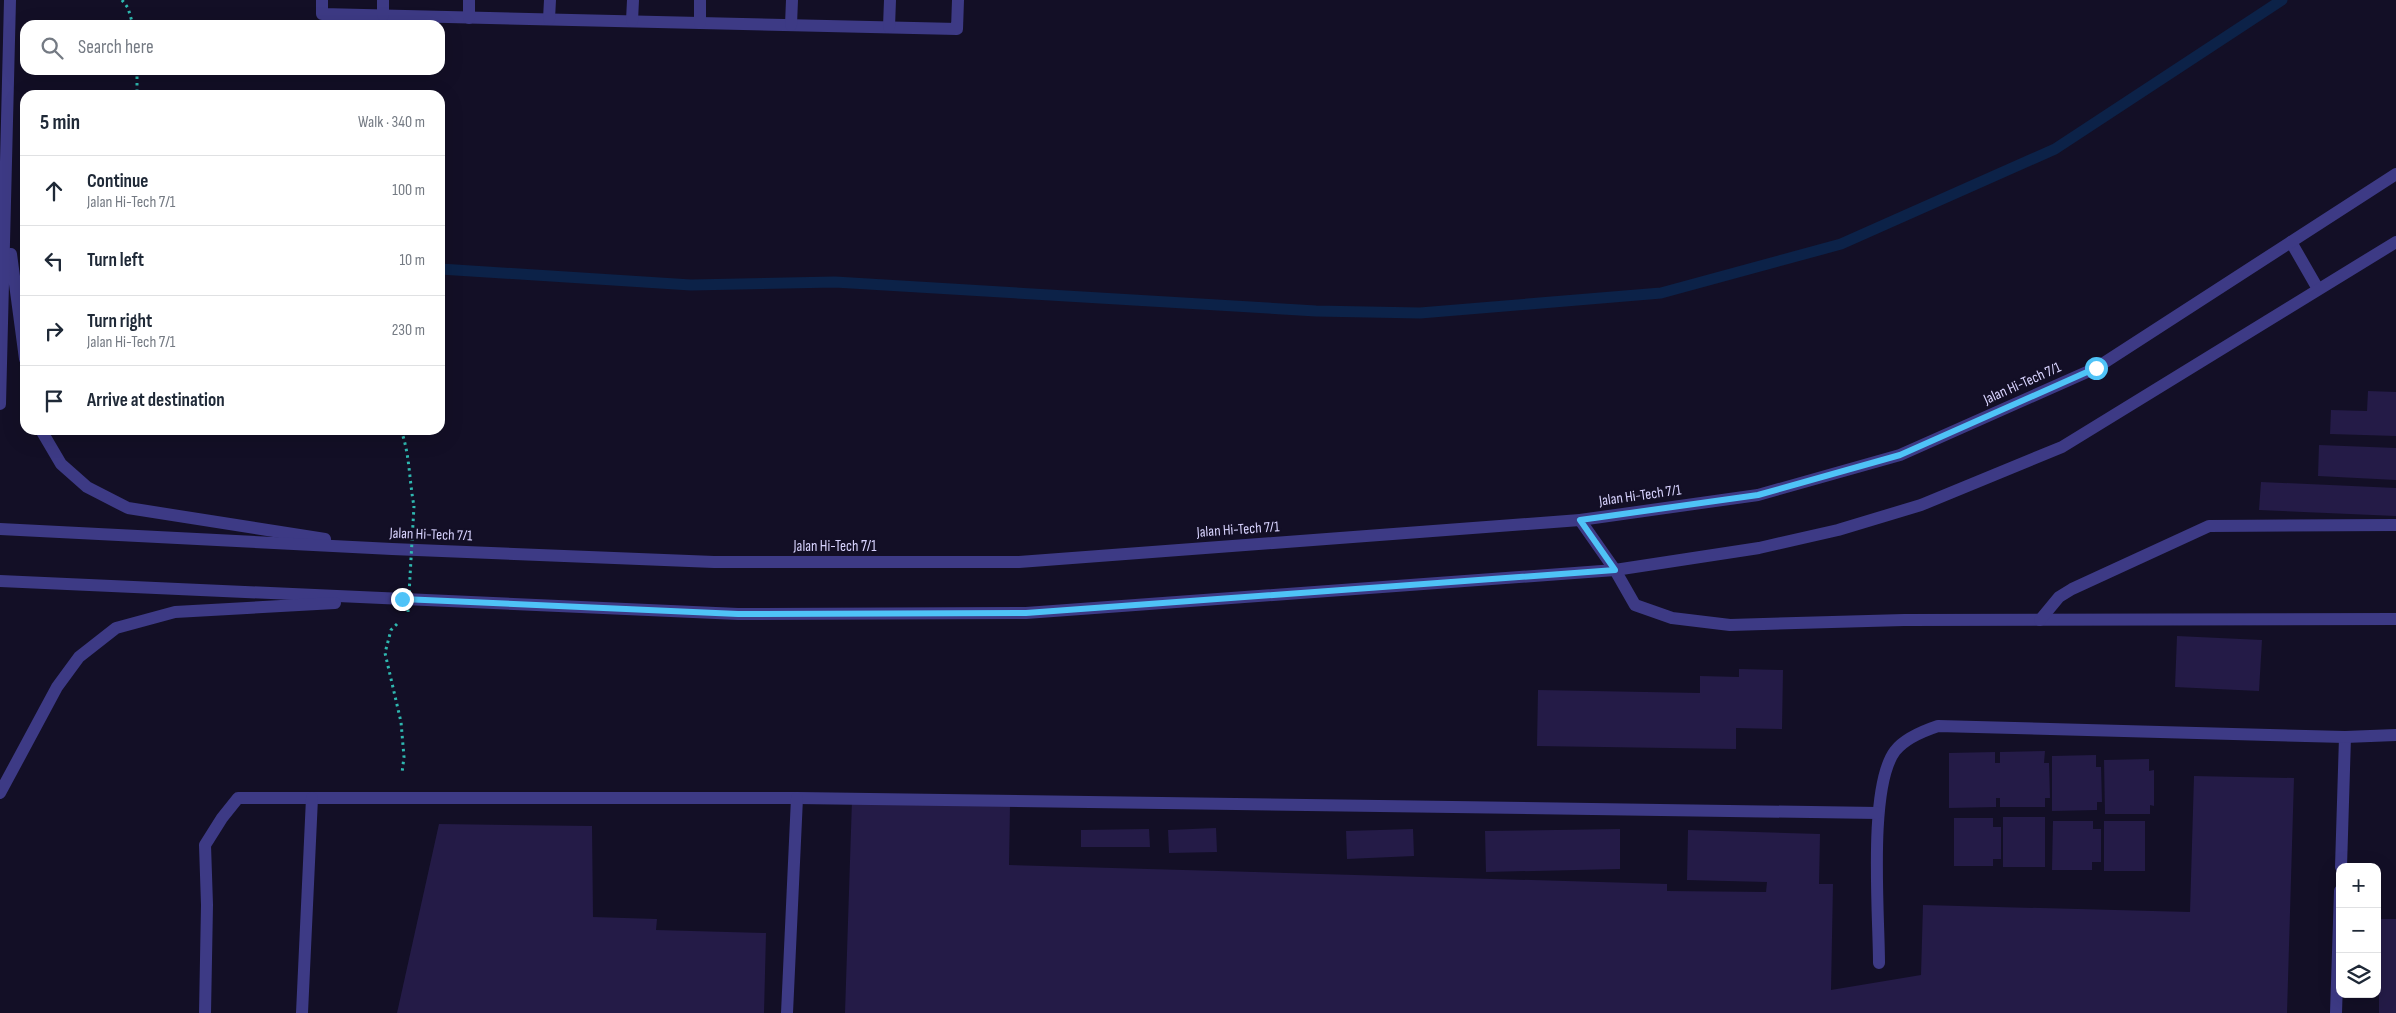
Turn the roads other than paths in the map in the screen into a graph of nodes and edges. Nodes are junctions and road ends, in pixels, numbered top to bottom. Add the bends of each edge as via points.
1 (10, 0) edge
2 (322, 0) edge
3 (383, 0) edge
4 (469, 0) edge
5 (550, 0) edge
6 (633, 0) edge
7 (700, 0) edge
8 (792, 0) edge
9 (890, 0) edge
10 (958, 0) edge
11 (383, 15) junction
12 (468, 18) junction
13 (549, 19) junction
14 (632, 21) junction
15 (700, 22) junction
16 (791, 25) junction
17 (889, 27) junction
18 (2396, 174) edge
19 (6, 217) junction
20 (2291, 242) junction
21 (2396, 242) edge
22 (2318, 289) junction
23 (20, 322) edge
24 (0, 404) edge
25 (44, 435) edge
26 (1580, 520) junction
27 (2396, 525) edge
28 (0, 529) edge
29 (392, 549) junction
30 (1615, 570) junction
31 (0, 581) edge
32 (402, 599) junction
33 (2396, 619) edge
34 (2040, 620) junction
35 (2396, 735) edge
36 (2345, 737) junction
37 (0, 793) edge
38 (312, 798) junction
39 (797, 798) junction
40 (1878, 813) junction
41 (2340, 863) edge
42 (2339, 908) edge
43 (1879, 963) dead end
44 (204, 1013) edge
45 (302, 1013) edge
46 (787, 1013) edge
47 (2336, 1013) edge

1 - 19 street
2 - 11 street via 322,14
3 - 11 street
4 - 12 street
5 - 13 street
6 - 14 street
7 - 15 street
8 - 16 street
9 - 17 street
10 - 17 street via 957,29
11 - 12 street
12 - 13 street
13 - 14 street
14 - 15 street
15 - 16 street
16 - 17 street
18 - 20 street, Jalan Hi-Tech 7/1
19 - 23 street
19 - 24 street
20 - 22 street
20 - 26 street, Jalan Hi-Tech 7/1 via 2096,368 1900,455 1758,495
21 - 22 street
22 - 30 street via 2062,447 1921,505 1838,530 1758,548
25 - 29 street via 61,464 87,487 128,508
26 - 29 street, Jalan Hi-Tech 7/1 via 1019,562 714,562
26 - 30 street
27 - 34 street via 2209,526 2072,589 2059,597
28 - 29 street, Jalan Hi-Tech 7/1
30 - 32 street via 1026,613 738,614
30 - 34 street via 1634,605 1672,618 1730,625
31 - 32 street
32 - 37 street via 175,612 116,628 79,658 57,687
33 - 34 street
35 - 36 street
36 - 40 street via 1938,726 1923,731 1895,751 1886,768
36 - 41 street
38 - 39 street
38 - 44 street via 238,798 205,845
38 - 45 street
39 - 40 street
39 - 46 street
40 - 43 street
42 - 47 street

